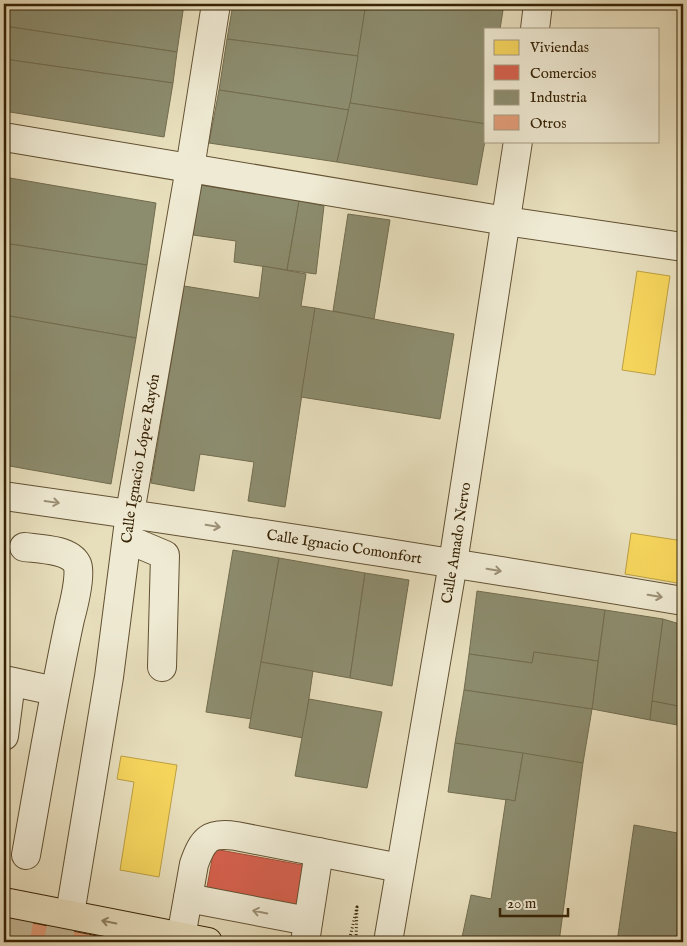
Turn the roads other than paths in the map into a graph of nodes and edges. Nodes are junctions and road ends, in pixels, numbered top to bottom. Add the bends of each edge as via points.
1 (216, 4) edge
2 (538, 4) edge
3 (535, 28) edge
4 (4, 137) edge
5 (518, 142) edge
6 (190, 168) junction
7 (506, 221) junction
8 (683, 247) edge
9 (4, 496) edge
10 (128, 526) junction
11 (24, 547) dead end
12 (453, 563) junction
13 (683, 601) edge
14 (162, 667) dead end
15 (7, 681) edge
16 (55, 691) junction
17 (4, 736) edge
18 (319, 852) junction
19 (26, 855) dead end
20 (400, 868) junction
21 (188, 898) junction
22 (4, 902) edge
23 (70, 914) junction
24 (306, 932) edge
25 (181, 937) junction
26 (208, 942) edge
27 (388, 942) edge

1 - 6 street, Calle Ignacio López Rayón
2 - 3 street
4 - 6 street
5 - 7 street, Calle Amado Nervo
6 - 7 street
6 - 10 street, Calle Ignacio López Rayón
7 - 8 street
7 - 12 street, Calle Amado Nervo
9 -> 10 street, Calle Ignacio Comonfort
10 -> 12 street, Calle Ignacio Comonfort
10 - 14 street via 165,555
10 - 23 street, Calle Ignacio López Rayón via 109,677
11 - 16 street via 63,553 76,562 78,568
12 -> 13 street, Calle Ignacio Comonfort
12 - 20 street, Calle Amado Nervo
15 - 16 street
15 - 17 street
16 - 19 street
18 - 20 street
18 - 21 street via 224,834 214,835 198,852
18 - 24 street
20 - 27 street, Calle Amado Nervo
24 -> 21 street
21 - 25 street
22 - 23 main road
25 -> 23 main road
25 - 26 main road

